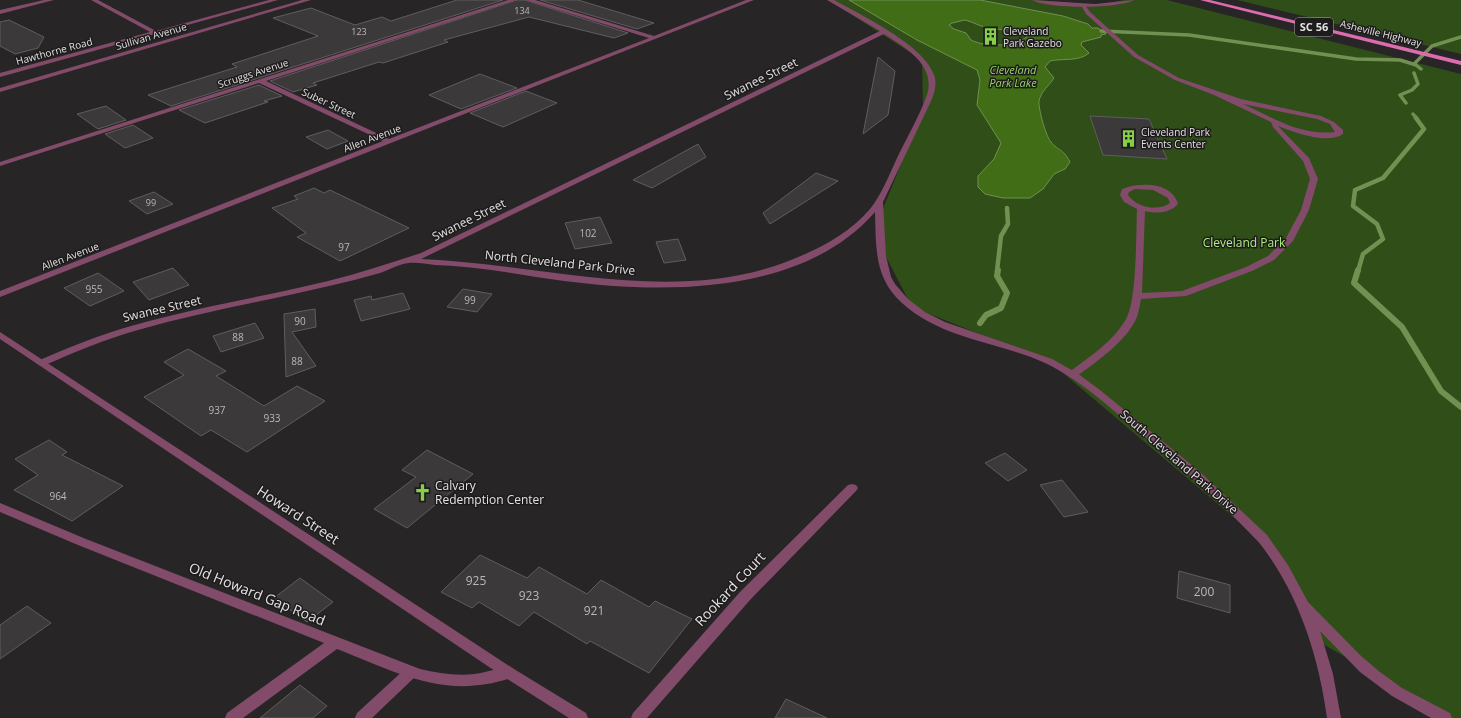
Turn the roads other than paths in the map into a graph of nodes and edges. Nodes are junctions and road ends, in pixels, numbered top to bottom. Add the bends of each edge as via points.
1 (51, 0) edge
2 (94, 0) edge
3 (275, 0) edge
4 (308, 0) edge
5 (512, 0) edge
6 (529, 0) edge
7 (751, 0) edge
8 (830, 0) edge
9 (1035, 0) edge
10 (1131, 0) edge
11 (1203, 0) edge
12 (42, 1) edge
13 (1084, 6) junction
14 (0, 12) edge
15 (156, 32) junction
16 (883, 32) junction
17 (655, 38) junction
18 (1461, 63) edge
19 (0, 75) edge
20 (260, 81) junction
21 (0, 90) edge
22 (1216, 94) junction
23 (1273, 121) junction
24 (390, 142) junction
25 (0, 164) edge
26 (879, 202) junction
27 (1142, 207) junction
28 (407, 261) junction
29 (0, 294) edge
30 (1137, 296) junction
31 (0, 335) edge
32 (41, 363) junction
33 (1072, 375) junction
34 (852, 488) dead end
35 (0, 507) edge
36 (1300, 602) junction
37 (336, 642) junction
38 (411, 672) junction
39 (509, 673) junction
40 (232, 718) edge
41 (362, 718) edge
42 (581, 718) edge
43 (638, 718) edge
44 (1334, 718) edge
45 (1445, 718) edge

1 - 12 street
2 - 15 street
3 - 15 street, Hawthorne Road
4 - 21 street, Sullivan Avenue
5 - 20 street, Scruggs Avenue
6 - 17 street
7 - 17 street, Allen Avenue
8 - 16 street, North Cleveland Park Drive
9 - 13 street
10 - 13 street
11 - 18 main road, Asheville Highway / SC 56
12 - 14 street
13 - 22 street via 1088,13 1136,56 1153,67
15 - 19 street, Hawthorne Road
16 - 26 street, North Cleveland Park Drive via 913,51 922,60 933,79 933,89
16 - 28 street, Swanee Street
17 - 24 street, Allen Avenue
20 - 24 street, Suber Street
20 - 25 street, Scruggs Avenue
22 - 23 street
22 - 23 street via 1268,108 1319,117 1332,123 1339,130 1339,134 1309,135
23 - 30 street via 1306,160 1314,179 1305,210 1290,239 1271,258 1183,294
24 - 29 street, Allen Avenue
26 - 28 street, North Cleveland Park Drive via 871,214 846,236 805,259 776,270 730,279 672,283 607,282 457,263
26 - 33 street, North Cleveland Park Drive via 884,273 890,285 912,307 947,326 1050,362
27 - 27 street via 1125,198 1125,191 1134,187 1152,188 1167,193 1174,200 1172,206 1167,208 1154,210
27 - 30 street
28 - 32 street, Swanee Street via 368,273 120,331 67,350
30 - 33 street via 1132,317 1123,331 1100,354
31 - 32 street, Howard Street
32 - 39 street, Howard Street
33 - 36 street, South Cleveland Park Drive via 1107,399 1230,504 1270,548
34 - 43 street, Rookard Court via 745,596
35 - 37 street, Old Howard Gap Road
36 - 44 street, South Cleveland Park Drive via 1326,673
36 - 45 street, South Cleveland Park Drive via 1362,664 1390,687
37 - 38 street, Old Howard Gap Road
37 - 40 street
38 - 39 street, Old Howard Gap Road via 440,680 462,682
38 - 41 street
39 - 42 street, Howard Street

